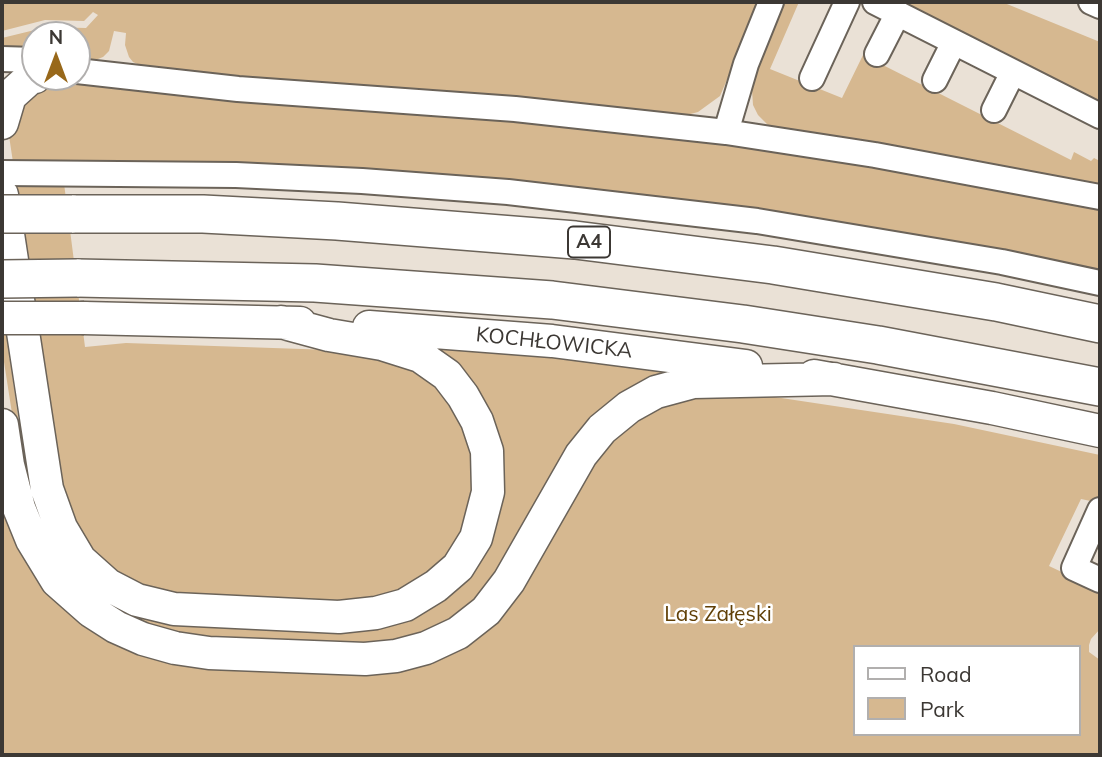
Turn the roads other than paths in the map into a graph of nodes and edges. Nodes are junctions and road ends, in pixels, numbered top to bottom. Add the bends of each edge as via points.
1 (771, 2) edge
2 (847, 2) edge
3 (876, 2) edge
4 (1091, 2) edge
5 (1100, 6) edge
6 (898, 13) junction
7 (954, 42) junction
8 (877, 54) dead end
9 (2, 59) edge
10 (21, 60) edge
11 (1013, 72) junction
12 (91, 73) edge
13 (812, 79) dead end
14 (935, 79) dead end
15 (21, 86) edge
16 (994, 110) dead end
17 (1100, 116) edge
18 (2, 123) edge
19 (726, 132) junction
20 (2, 173) edge
21 (2, 195) edge
22 (1100, 197) edge
23 (2, 214) edge
24 (2, 279) edge
25 (1100, 283) edge
26 (2, 318) edge
27 (281, 322) junction
28 (1100, 324) edge
29 (834, 379) junction
30 (1100, 387) edge
31 (2, 425) edge
32 (1100, 431) edge
33 (1100, 510) edge
34 (1100, 580) edge

1 - 19 street
2 - 13 street
3 - 6 street
4 - 5 street
6 - 7 street
6 - 8 street
7 - 11 street
7 - 14 street
9 - 10 street
11 - 16 street
11 - 17 street
12 - 19 street via 238,89 515,108
15 - 18 main road via 10,96
19 - 22 street
20 - 25 street via 224,175 497,191 757,221
21 - 27 main road via 47,489 61,528 80,560 108,585 136,600 174,609 339,617 376,613 405,605 436,586 458,567 476,538 488,492 487,451 477,421 447,375 420,356
23 - 28 highway, A4, bridge via 203,214 575,240 787,267
24 - 30 highway, bridge via 314,282 552,300 837,339
26 - 27 main road, KOCHŁOWICKA, bridge
27 - 29 main road, KOCHŁOWICKA via 552,341
29 - 31 main road via 693,382 629,407 602,429 581,455 509,581 486,611 458,634 426,648 365,659 209,653 143,639 91,611 57,581 32,540 8,466
29 - 32 main road, KOCHŁOWICKA
33 - 34 street via 1074,568

